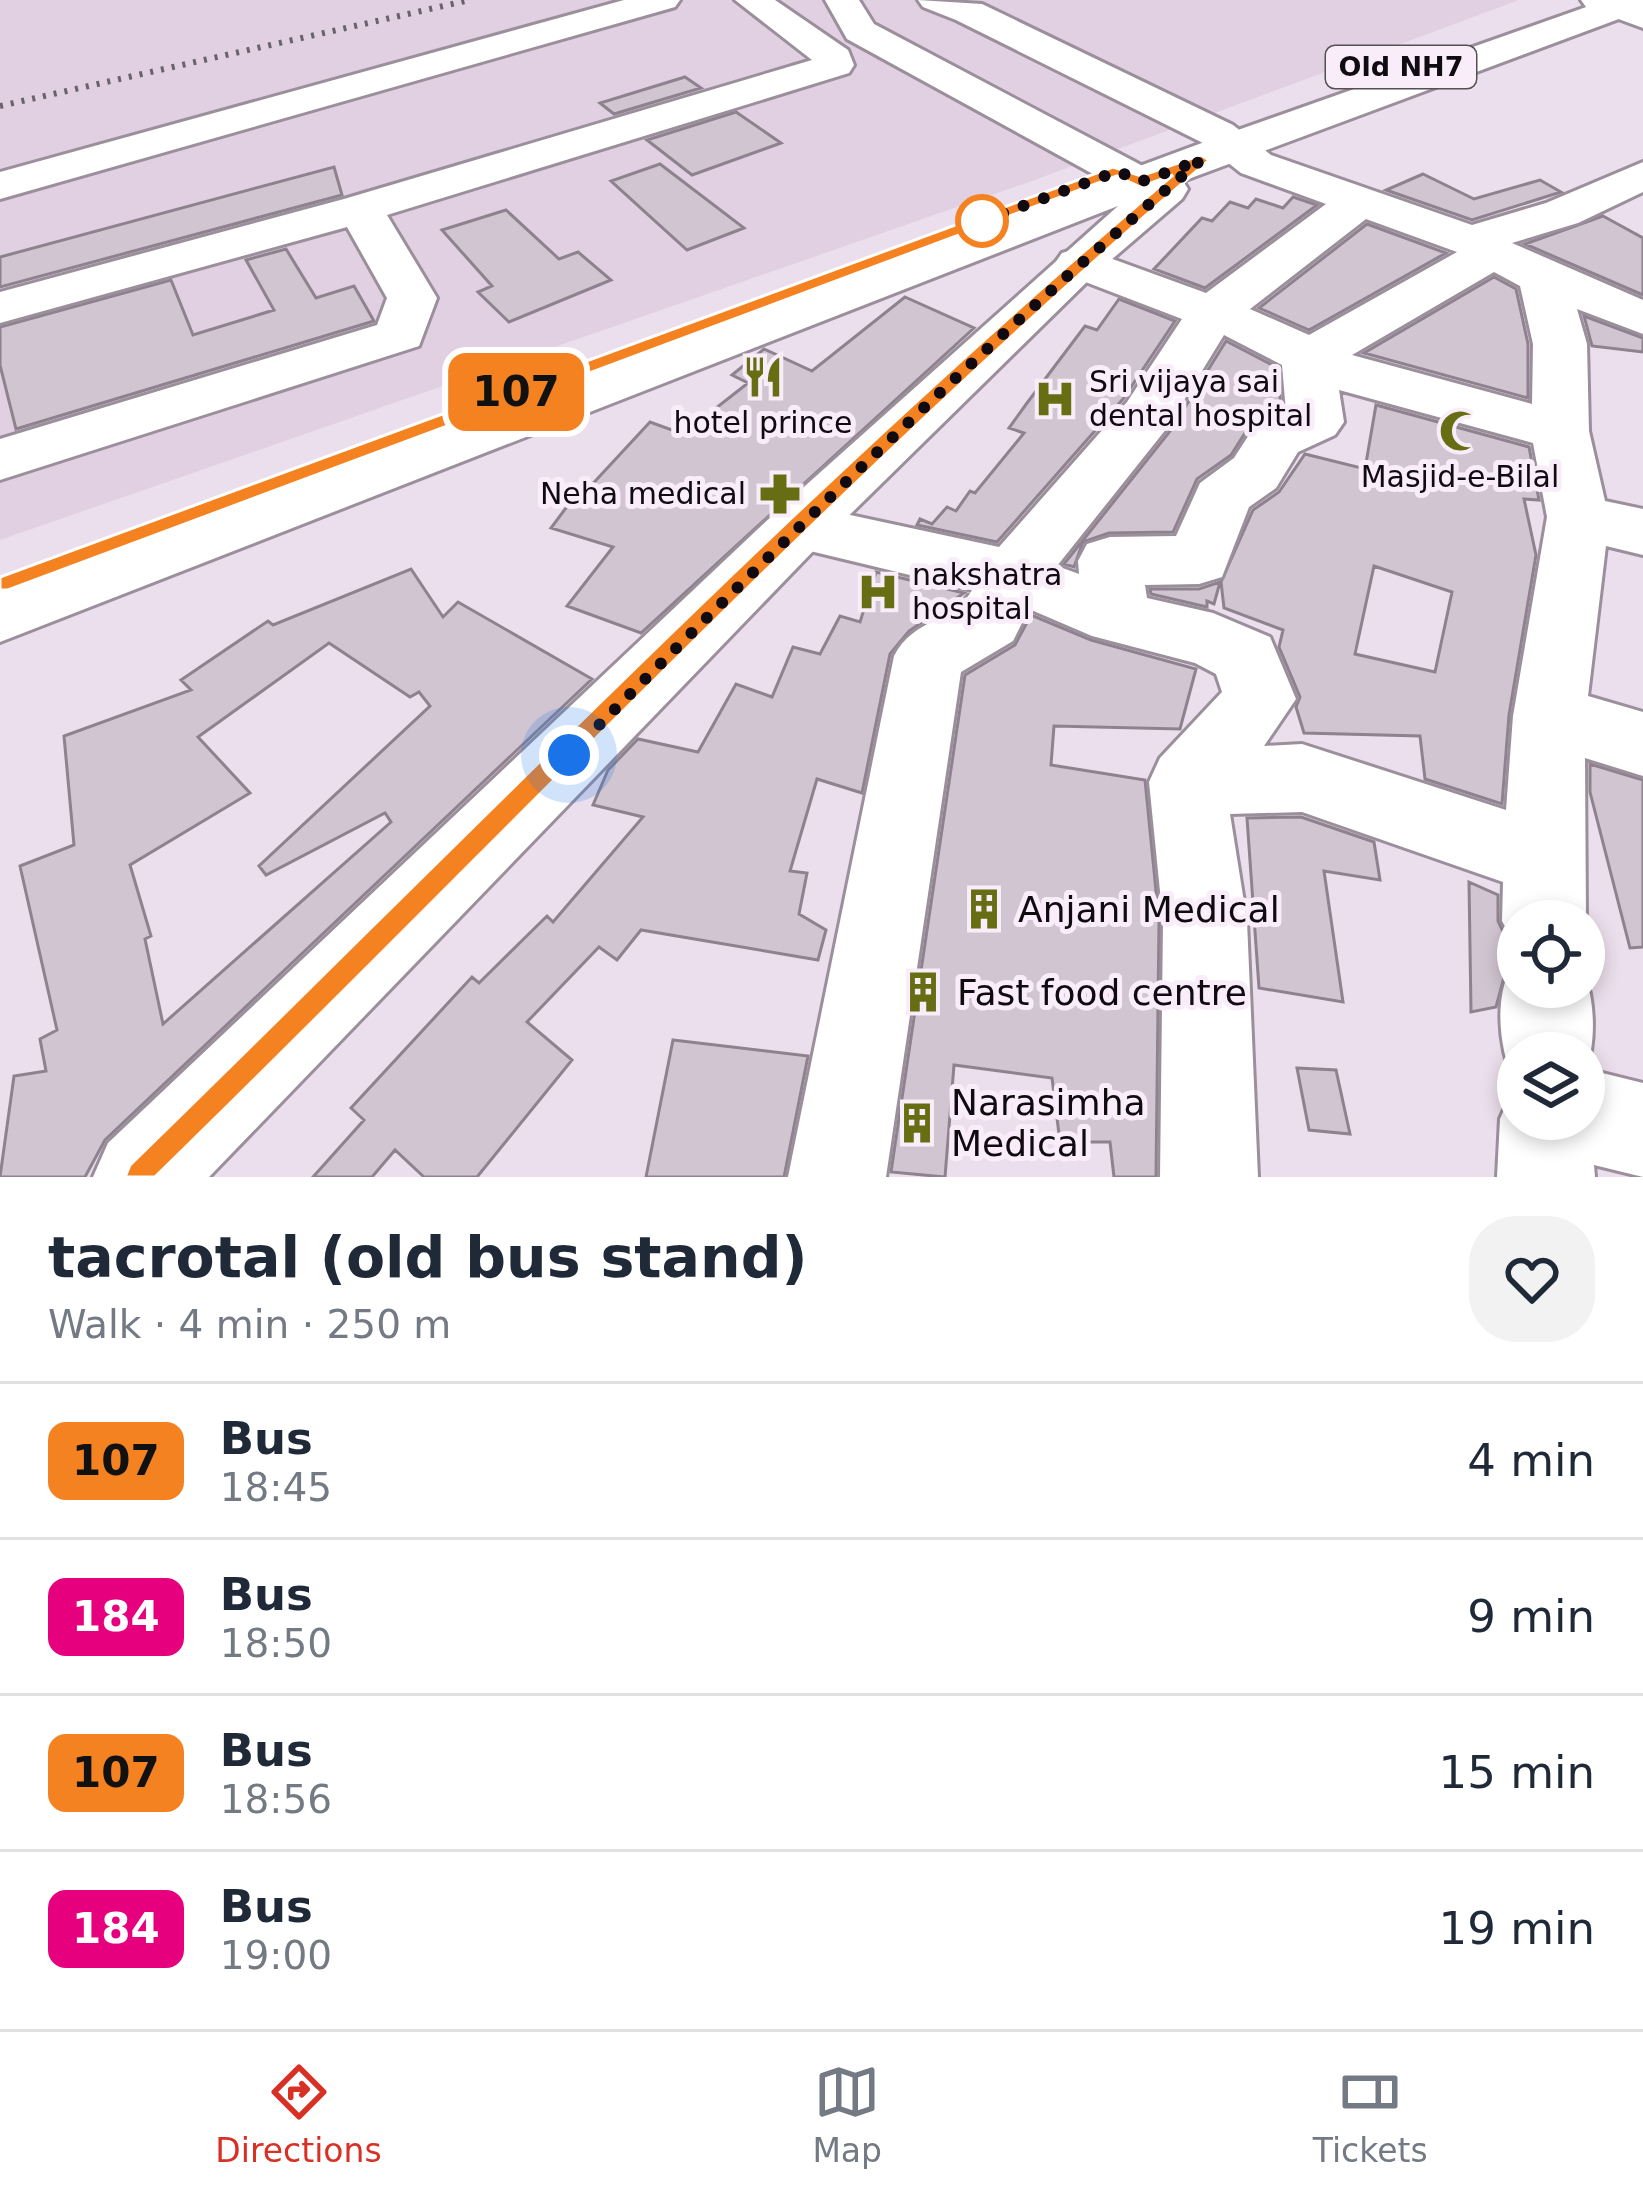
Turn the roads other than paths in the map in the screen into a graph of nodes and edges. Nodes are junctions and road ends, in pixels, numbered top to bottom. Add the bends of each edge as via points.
1 (663, 0) edge
2 (752, 0) edge
3 (842, 0) edge
4 (908, 4) edge
5 (1616, 5) edge
6 (1182, 159) junction
7 (1643, 175) edge
8 (0, 186) edge
9 (1360, 201) junction
10 (360, 209) junction
11 (1562, 213) junction
12 (1643, 224) edge
13 (1502, 257) junction
14 (1079, 263) junction
15 (0, 308) edge
16 (1212, 313) junction
17 (1643, 319) edge
18 (1308, 358) junction
19 (1560, 430) junction
20 (0, 460) edge
21 (1578, 517) junction
22 (799, 527) junction
23 (1643, 532) edge
24 (1013, 575) junction
25 (0, 584) edge
26 (0, 616) edge
27 (1116, 617) junction
28 (1549, 716) junction
29 (1643, 744) edge
30 (1187, 782) junction
31 (1544, 890) edge
32 (1605, 1120) edge
33 (1643, 1130) edge
34 (1547, 1140) edge
35 (142, 1177) edge
36 (837, 1177) edge
37 (1209, 1177) edge
38 (1546, 1177) edge

1 - 8 street
2 - 10 street via 837,63
3 - 4 street via 858,8
3 - 6 street via 860,31
4 - 6 street via 969,12
5 - 6 street, old NH7
6 - 9 street via 1256,164
6 - 14 street
6 - 25 street
6 - 26 street, old NH7
7 - 11 street
9 - 13 street
9 - 16 street
10 - 15 street
10 - 20 street via 412,298 400,334
11 - 12 street
11 - 13 street
13 - 17 street
13 - 18 street
13 - 19 street via 1560,344
14 - 16 street
14 - 22 street
16 - 18 street
16 - 24 street via 1147,415
18 - 19 street
18 - 27 street via 1316,422 1277,438 1255,473 1222,498 1199,560 1110,561
19 - 21 street
21 - 23 street
21 - 28 street
22 - 24 street
22 - 35 street
24 - 27 street
24 - 36 street via 988,622 929,656 902,774
27 - 30 street via 1214,640 1245,656 1260,699
28 - 29 street
28 - 31 street
30 - 31 street via 1302,778
30 - 37 street via 1205,921
32 - 33 street
34 - 38 street

